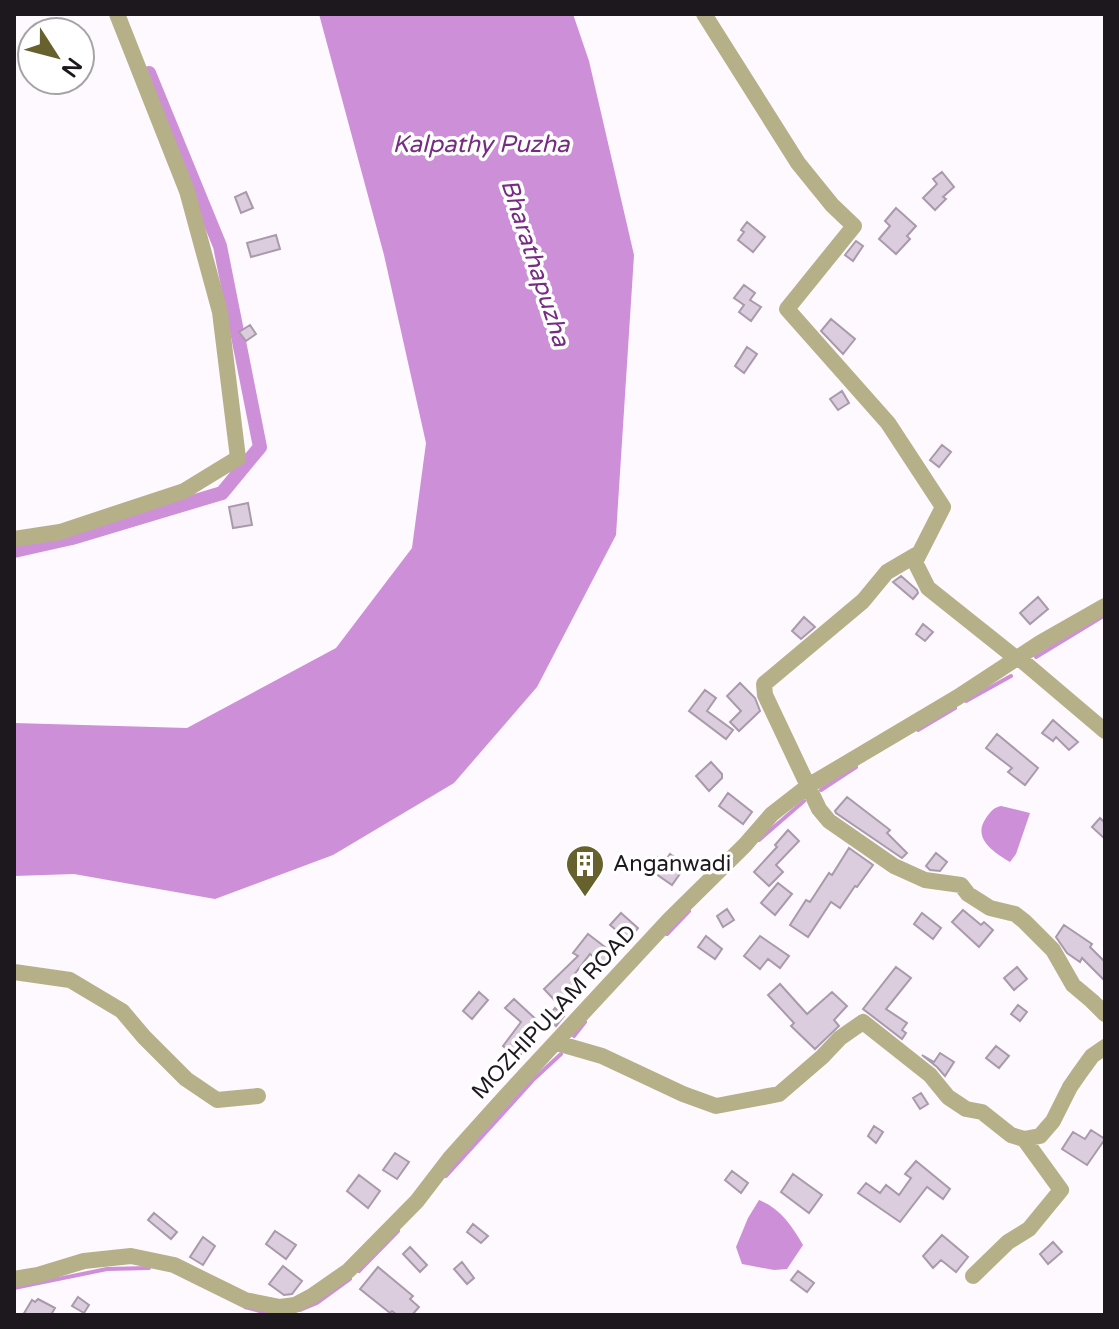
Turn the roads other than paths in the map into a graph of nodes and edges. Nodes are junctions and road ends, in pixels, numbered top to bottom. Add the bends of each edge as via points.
1 (117, 14) edge
2 (704, 14) edge
3 (14, 539) edge
4 (915, 562) junction
5 (1105, 606) edge
6 (1017, 659) junction
7 (1105, 731) edge
8 (808, 786) junction
9 (14, 972) edge
10 (1105, 1014) edge
11 (557, 1043) junction
12 (1105, 1047) edge
13 (258, 1096) dead end
14 (1024, 1139) junction
15 (973, 1276) dead end
16 (14, 1279) edge
17 (296, 1310) edge

1 - 3 street via 187,191 212,281 238,458 184,491 60,532
2 - 4 street via 798,163 854,226 787,309 888,423 943,507
4 - 6 street via 928,588
4 - 8 street via 916,555 887,572 863,601 764,684
5 - 6 street, MOZHIPULAM ROAD
6 - 7 street
6 - 8 street, MOZHIPULAM ROAD
8 - 10 street via 829,821 894,866 925,880 961,885 990,908 1015,914 1053,950 1073,985
8 - 11 street, MOZHIPULAM ROAD via 772,814
9 - 13 street via 70,980 122,1011 186,1079 217,1100
11 - 14 street via 602,1056 716,1106 779,1094 863,1022 930,1075 948,1097
11 - 17 street, MOZHIPULAM ROAD via 417,1201 348,1271
12 - 14 street via 1092,1056 1040,1136
14 - 15 street via 1061,1190 1029,1229
16 - 17 street, MOZHIPULAM ROAD via 84,1261 131,1256 174,1265 245,1300

